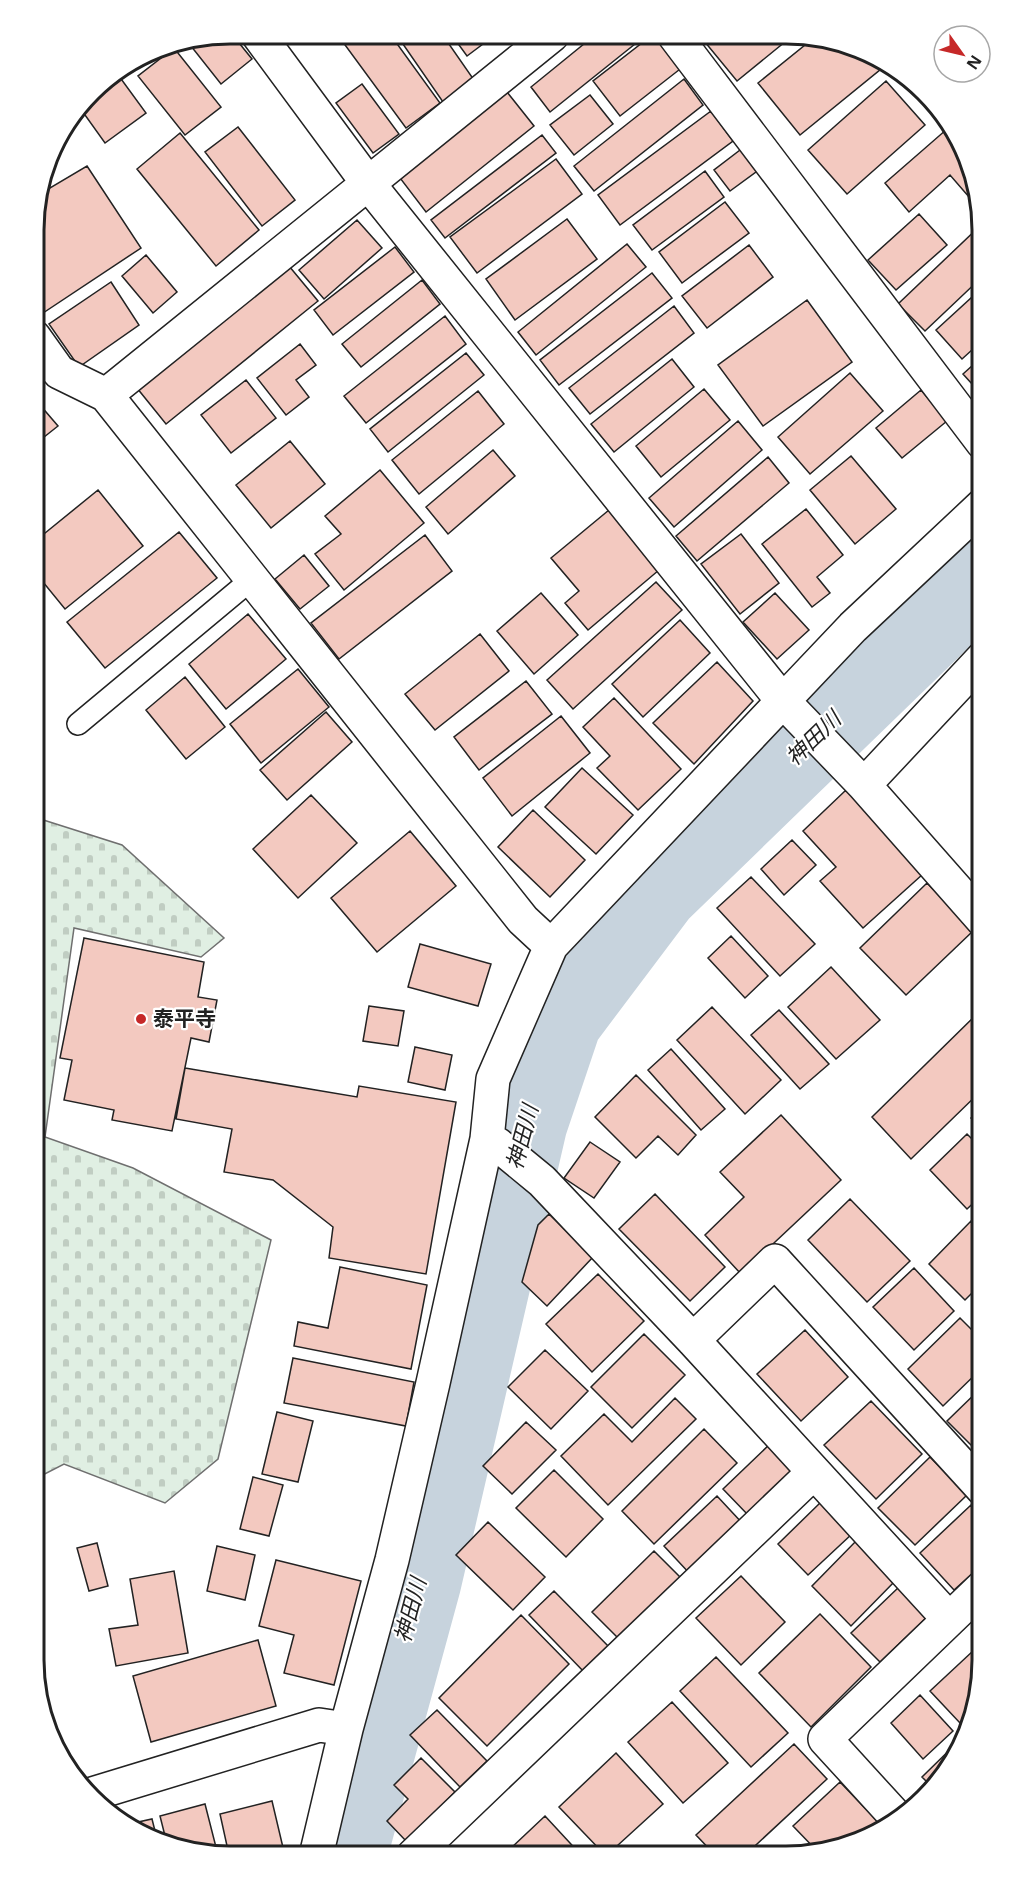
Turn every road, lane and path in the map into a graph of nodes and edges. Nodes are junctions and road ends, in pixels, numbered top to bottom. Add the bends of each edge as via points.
1 (265, 44) edge
2 (541, 44) edge
3 (681, 44) edge
4 (368, 182) junction
5 (44, 351) edge
6 (106, 395) junction
7 (972, 428) edge
8 (972, 515) edge
9 (252, 579) junction
10 (972, 667) edge
11 (789, 706) junction
12 (78, 724) dead end
13 (854, 773) junction
14 (972, 907) edge
15 (551, 946) junction
16 (492, 1141) junction
17 (693, 1340) junction
18 (814, 1472) junction
19 (972, 1477) edge
20 (972, 1597) edge
21 (949, 1619) junction
22 (346, 1729) junction
23 (99, 1793) edge
24 (893, 1813) edge
25 (318, 1846) edge
26 (423, 1846) edge

1 - 4 street
2 - 4 street
3 - 7 street
4 - 6 street
4 - 11 street
5 - 6 street via 59,372
6 - 9 street
8 - 11 street via 853,627
9 - 12 lane
9 - 15 street via 523,920
10 - 13 street
11 - 13 street
11 - 15 street
13 - 14 street
15 - 16 street via 493,1079
16 - 17 street via 532,1172
16 - 22 street via 392,1560
17 - 18 street
17 - 19 street via 775,1261
18 - 21 street
18 - 26 street
20 - 21 street
21 - 24 street via 825,1739
22 - 23 street via 319,1725
22 - 25 street

